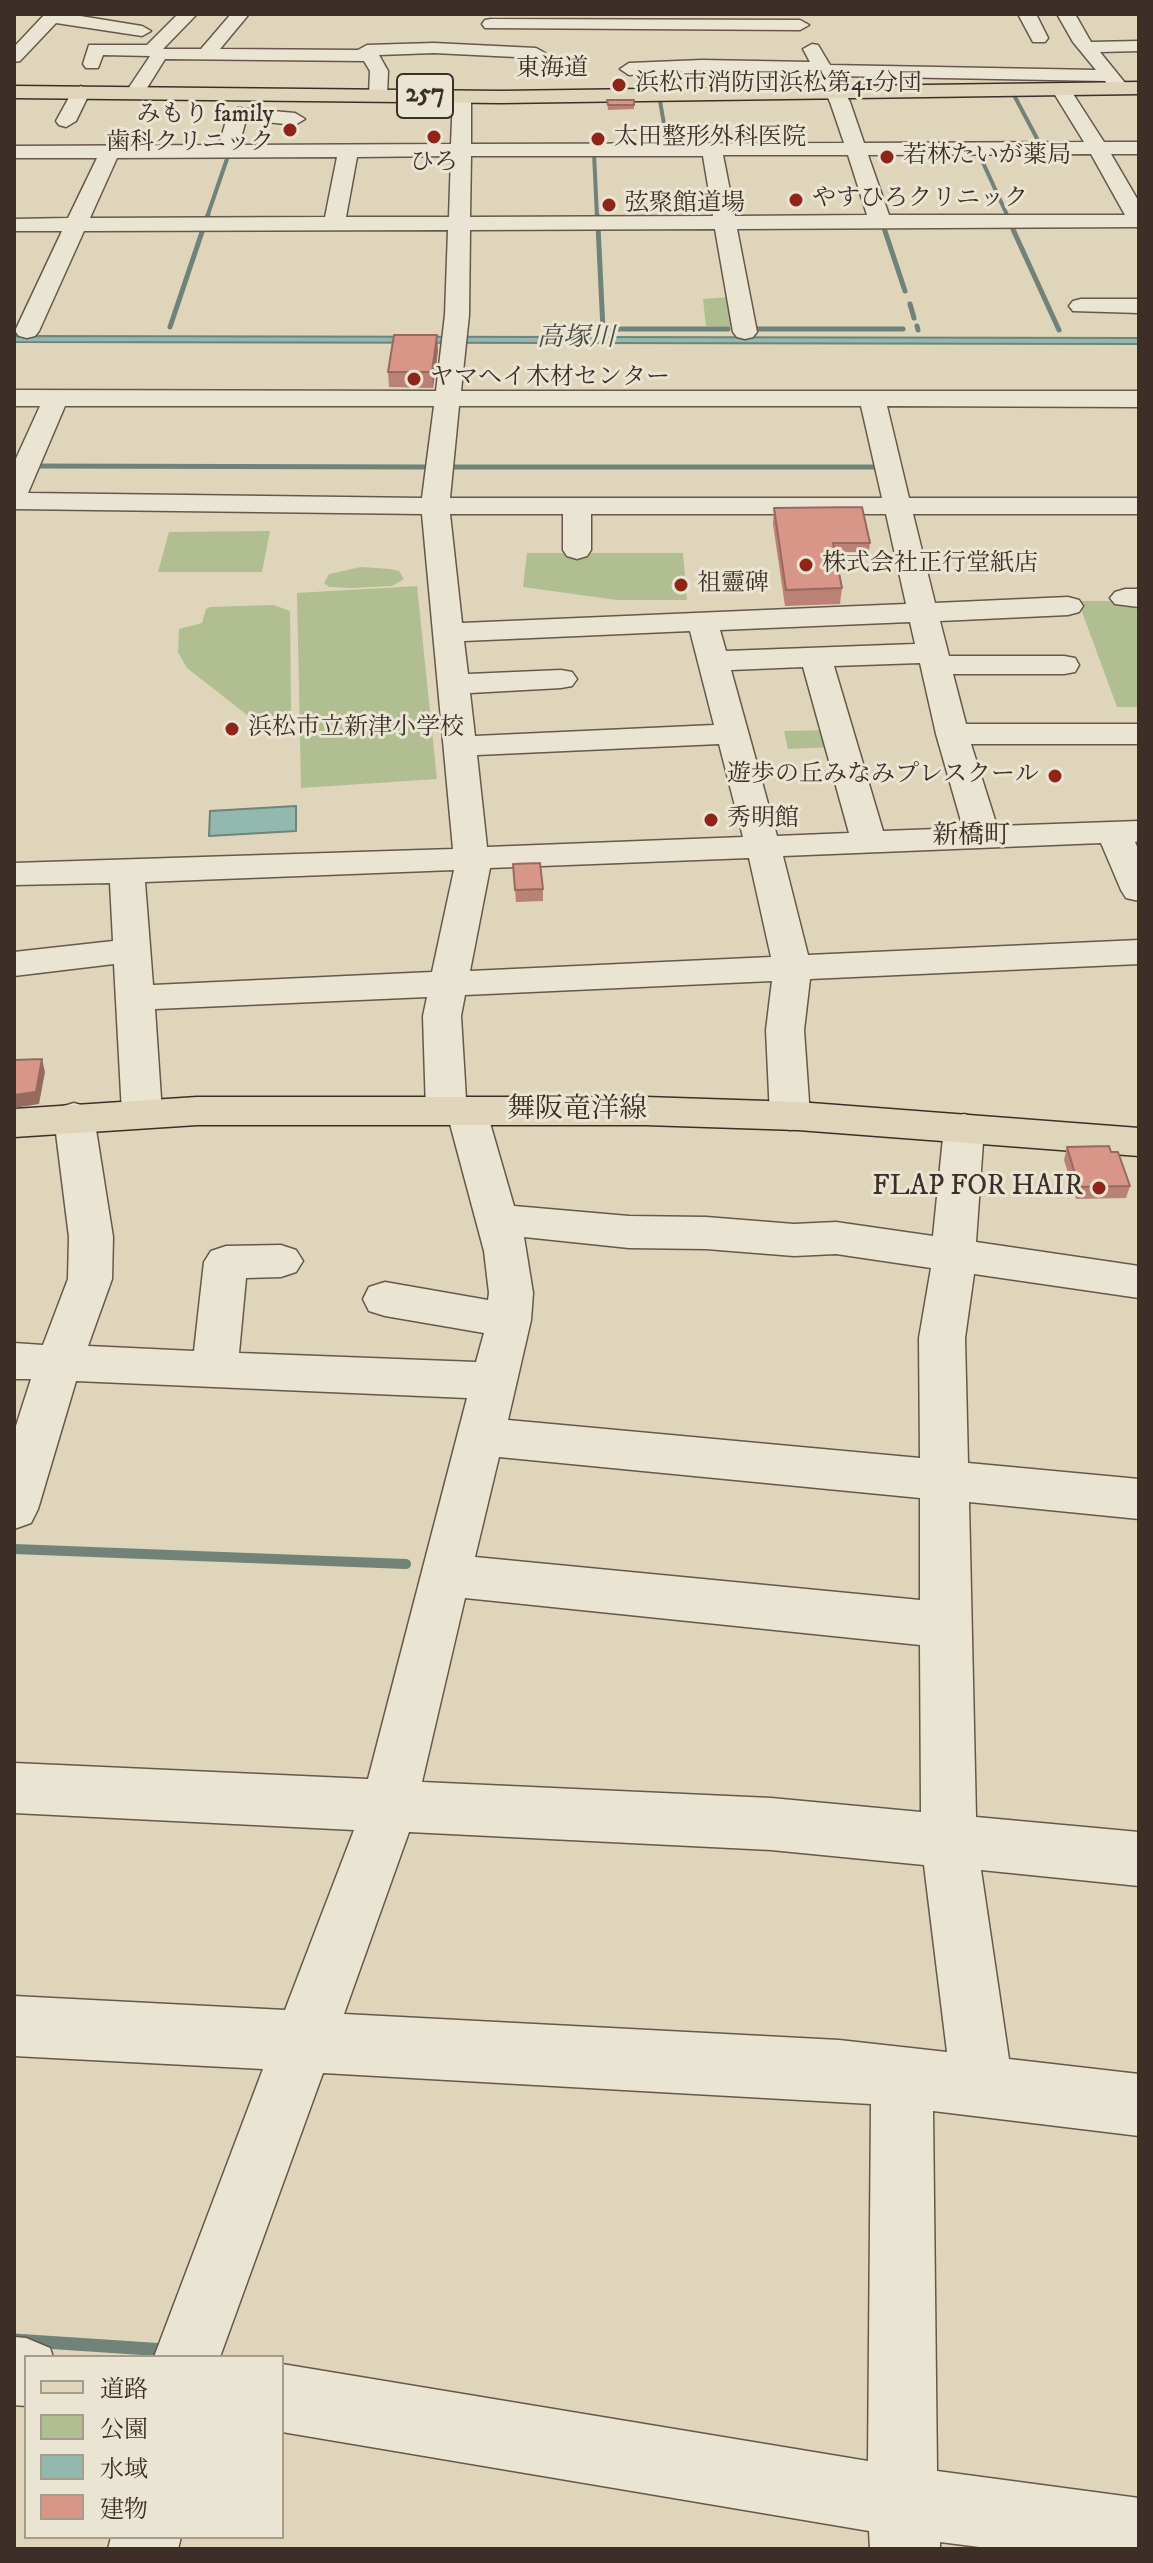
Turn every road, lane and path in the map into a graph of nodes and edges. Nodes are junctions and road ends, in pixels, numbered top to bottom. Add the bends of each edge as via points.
1 (188, 14) edge
2 (240, 14) edge
3 (1027, 14) edge
4 (1066, 14) edge
5 (54, 15) edge
6 (492, 19) edge
7 (693, 19) edge
8 (799, 23) edge
9 (597, 26) edge
10 (169, 33) junction
11 (358, 33) dead end
12 (1039, 38) dead end
13 (398, 41) junction
14 (1139, 46) edge
15 (481, 51) junction
16 (156, 52) junction
17 (1090, 52) junction
18 (559, 53) dead end
19 (205, 55) junction
20 (368, 56) junction
21 (1139, 56) edge
22 (14, 57) edge
23 (92, 64) dead end
24 (784, 66) junction
25 (823, 69) junction
26 (1123, 84) edge
27 (1061, 90) junction
28 (14, 92) edge
29 (81, 92) junction
30 (135, 92) junction
31 (837, 94) junction
32 (378, 95) junction
33 (643, 96) junction
34 (462, 97) junction
35 (295, 119) dead end
36 (66, 121) dead end
37 (1098, 148) junction
38 (1139, 148) edge
39 (856, 149) junction
40 (461, 150) junction
41 (712, 150) junction
42 (227, 151) junction
43 (348, 151) junction
44 (110, 152) junction
45 (15, 154) edge
46 (1139, 220) edge
47 (725, 222) junction
48 (880, 222) junction
49 (459, 223) junction
50 (14, 225) edge
51 (77, 225) junction
52 (332, 230) junction
53 (1081, 306) dead end
54 (1139, 306) edge
55 (27, 331) dead end
56 (745, 332) dead end
57 (14, 398) edge
58 (56, 398) junction
59 (447, 399) junction
60 (872, 399) junction
61 (1139, 399) edge
62 (21, 462) edge
63 (14, 493) edge
64 (14, 501) edge
65 (897, 505) junction
66 (435, 506) junction
67 (577, 506) junction
68 (1139, 506) edge
69 (577, 550) dead end
70 (1068, 606) dead end
71 (698, 612) junction
72 (922, 612) junction
73 (448, 633) junction
74 (816, 657) junction
75 (934, 659) junction
76 (713, 661) junction
77 (1064, 665) dead end
78 (561, 679) dead end
79 (454, 684) junction
80 (733, 734) junction
81 (952, 734) junction
82 (1139, 734) edge
83 (461, 746) junction
84 (1126, 831) edge
85 (983, 837) junction
86 (869, 842) junction
87 (763, 846) junction
88 (472, 858) junction
89 (127, 872) junction
90 (14, 874) edge
91 (1139, 890) edge
92 (131, 950) junction
93 (1139, 952) edge
94 (14, 964) edge
95 (792, 968) junction
96 (449, 983) junction
97 (135, 998) junction
98 (458, 1111) junction
99 (142, 1113) junction
100 (790, 1116) junction
101 (74, 1117) junction
102 (14, 1123) edge
103 (964, 1128) junction
104 (1139, 1142) edge
105 (498, 1223) junction
106 (954, 1254) junction
107 (281, 1261) dead end
108 (1139, 1282) edge
109 (385, 1299) dead end
110 (509, 1320) junction
111 (14, 1361) edge
112 (59, 1362) junction
113 (215, 1369) junction
114 (494, 1381) junction
115 (481, 1436) junction
116 (944, 1481) junction
117 (1139, 1499) edge
118 (14, 1509) edge
119 (446, 1575) junction
120 (946, 1625) junction
121 (14, 1788) edge
122 (388, 1805) junction
123 (949, 1839) junction
124 (1139, 1859) edge
125 (14, 2026) edge
126 (304, 2041) junction
127 (902, 2077) junction
128 (982, 2086) junction
129 (1139, 2105) edge
130 (188, 2355) edge
131 (284, 2398) edge
132 (905, 2526) edge
133 (1139, 2533) edge

1 - 10 street
2 - 19 street
3 - 12 street
4 - 17 street
5 - 10 street
5 - 22 street
6 - 9 street
6 - 15 street
7 - 8 street
7 - 9 street
8 - 24 street via 782,37
8 - 25 street
10 - 16 street
11 - 13 street
13 - 15 street
13 - 20 street via 367,50
14 - 17 street
15 - 18 street
16 - 19 street
16 - 23 street via 95,49
16 - 30 street
17 - 21 street
17 - 26 street
19 - 20 street
20 - 32 street via 379,71
24 - 25 street
24 - 33 street via 623,64
25 - 26 street
25 - 31 street
26 - 27 main road, 東海道 / 257
27 - 31 main road, 東海道 / 257
27 - 37 street
28 - 29 main road, 東海道 / 257
29 - 30 main road, 東海道 / 257
29 - 36 street
30 - 32 main road, 東海道 / 257
31 - 33 main road, 東海道 / 257
31 - 39 street
32 - 34 main road, 東海道 / 257
33 - 34 main road, 東海道 / 257
34 - 40 street
35 - 42 street via 238,114
37 - 38 street
37 - 39 street
37 - 46 street
39 - 41 street
39 - 48 street
40 - 41 street
40 - 43 street
40 - 49 street via 467,197
41 - 47 street
42 - 43 street
42 - 44 street
43 - 52 street
44 - 45 street
44 - 51 street
46 - 48 street
47 - 48 street
47 - 49 street
47 - 56 street
49 - 52 street
49 - 59 street
50 - 51 street
51 - 52 street
51 - 55 street
53 - 54 street
57 - 58 street
58 - 59 street via 228,411
58 - 62 street
59 - 60 street via 674,410
59 - 66 street
60 - 61 street
60 - 65 street
62 - 63 street
64 - 66 street
65 - 67 street
65 - 68 street
65 - 72 street
66 - 67 street
66 - 73 street
67 - 69 street
70 - 72 street
71 - 72 street
71 - 73 street
71 - 76 street
72 - 75 street
73 - 79 street
74 - 75 street
74 - 76 street
74 - 86 street
75 - 77 street
75 - 81 street
76 - 80 street
78 - 79 street
79 - 83 street
80 - 83 street
80 - 87 street
81 - 82 street
81 - 85 street
83 - 88 street
84 - 85 street
84 - 91 street
85 - 86 street
86 - 87 street
87 - 88 street
87 - 95 street
88 - 89 street
88 - 96 street
89 - 90 street
89 - 92 street
92 - 94 street
92 - 97 street
93 - 95 street
95 - 96 street
95 - 100 street via 785,1030
96 - 97 street
96 - 98 street via 441,1033
97 - 99 street
98 - 99 main road, 舞阪竜洋線
98 - 100 main road, 舞阪竜洋線
98 - 105 street via 470,1123
99 - 101 main road, 舞阪竜洋線
100 - 103 main road, 舞阪竜洋線
101 - 102 main road, 舞阪竜洋線
101 - 112 street via 93,1257 84,1301
103 - 104 main road, 舞阪竜洋線
103 - 106 street
105 - 106 street via 836,1238
105 - 110 street via 508,1267
106 - 108 street
106 - 116 street via 942,1327
107 - 113 street via 226,1262
109 - 110 street
110 - 114 street
111 - 112 street
112 - 113 street
112 - 118 street
113 - 114 street
114 - 115 street
115 - 116 street
115 - 119 street
116 - 117 street
116 - 120 street
119 - 120 street
119 - 122 street
120 - 123 street
121 - 122 street
122 - 123 street via 785,1825
122 - 126 street
123 - 124 street
123 - 128 street
125 - 126 street
126 - 127 street
126 - 130 street
127 - 128 street
127 - 132 street
128 - 129 street
131 - 132 street
132 - 133 street

